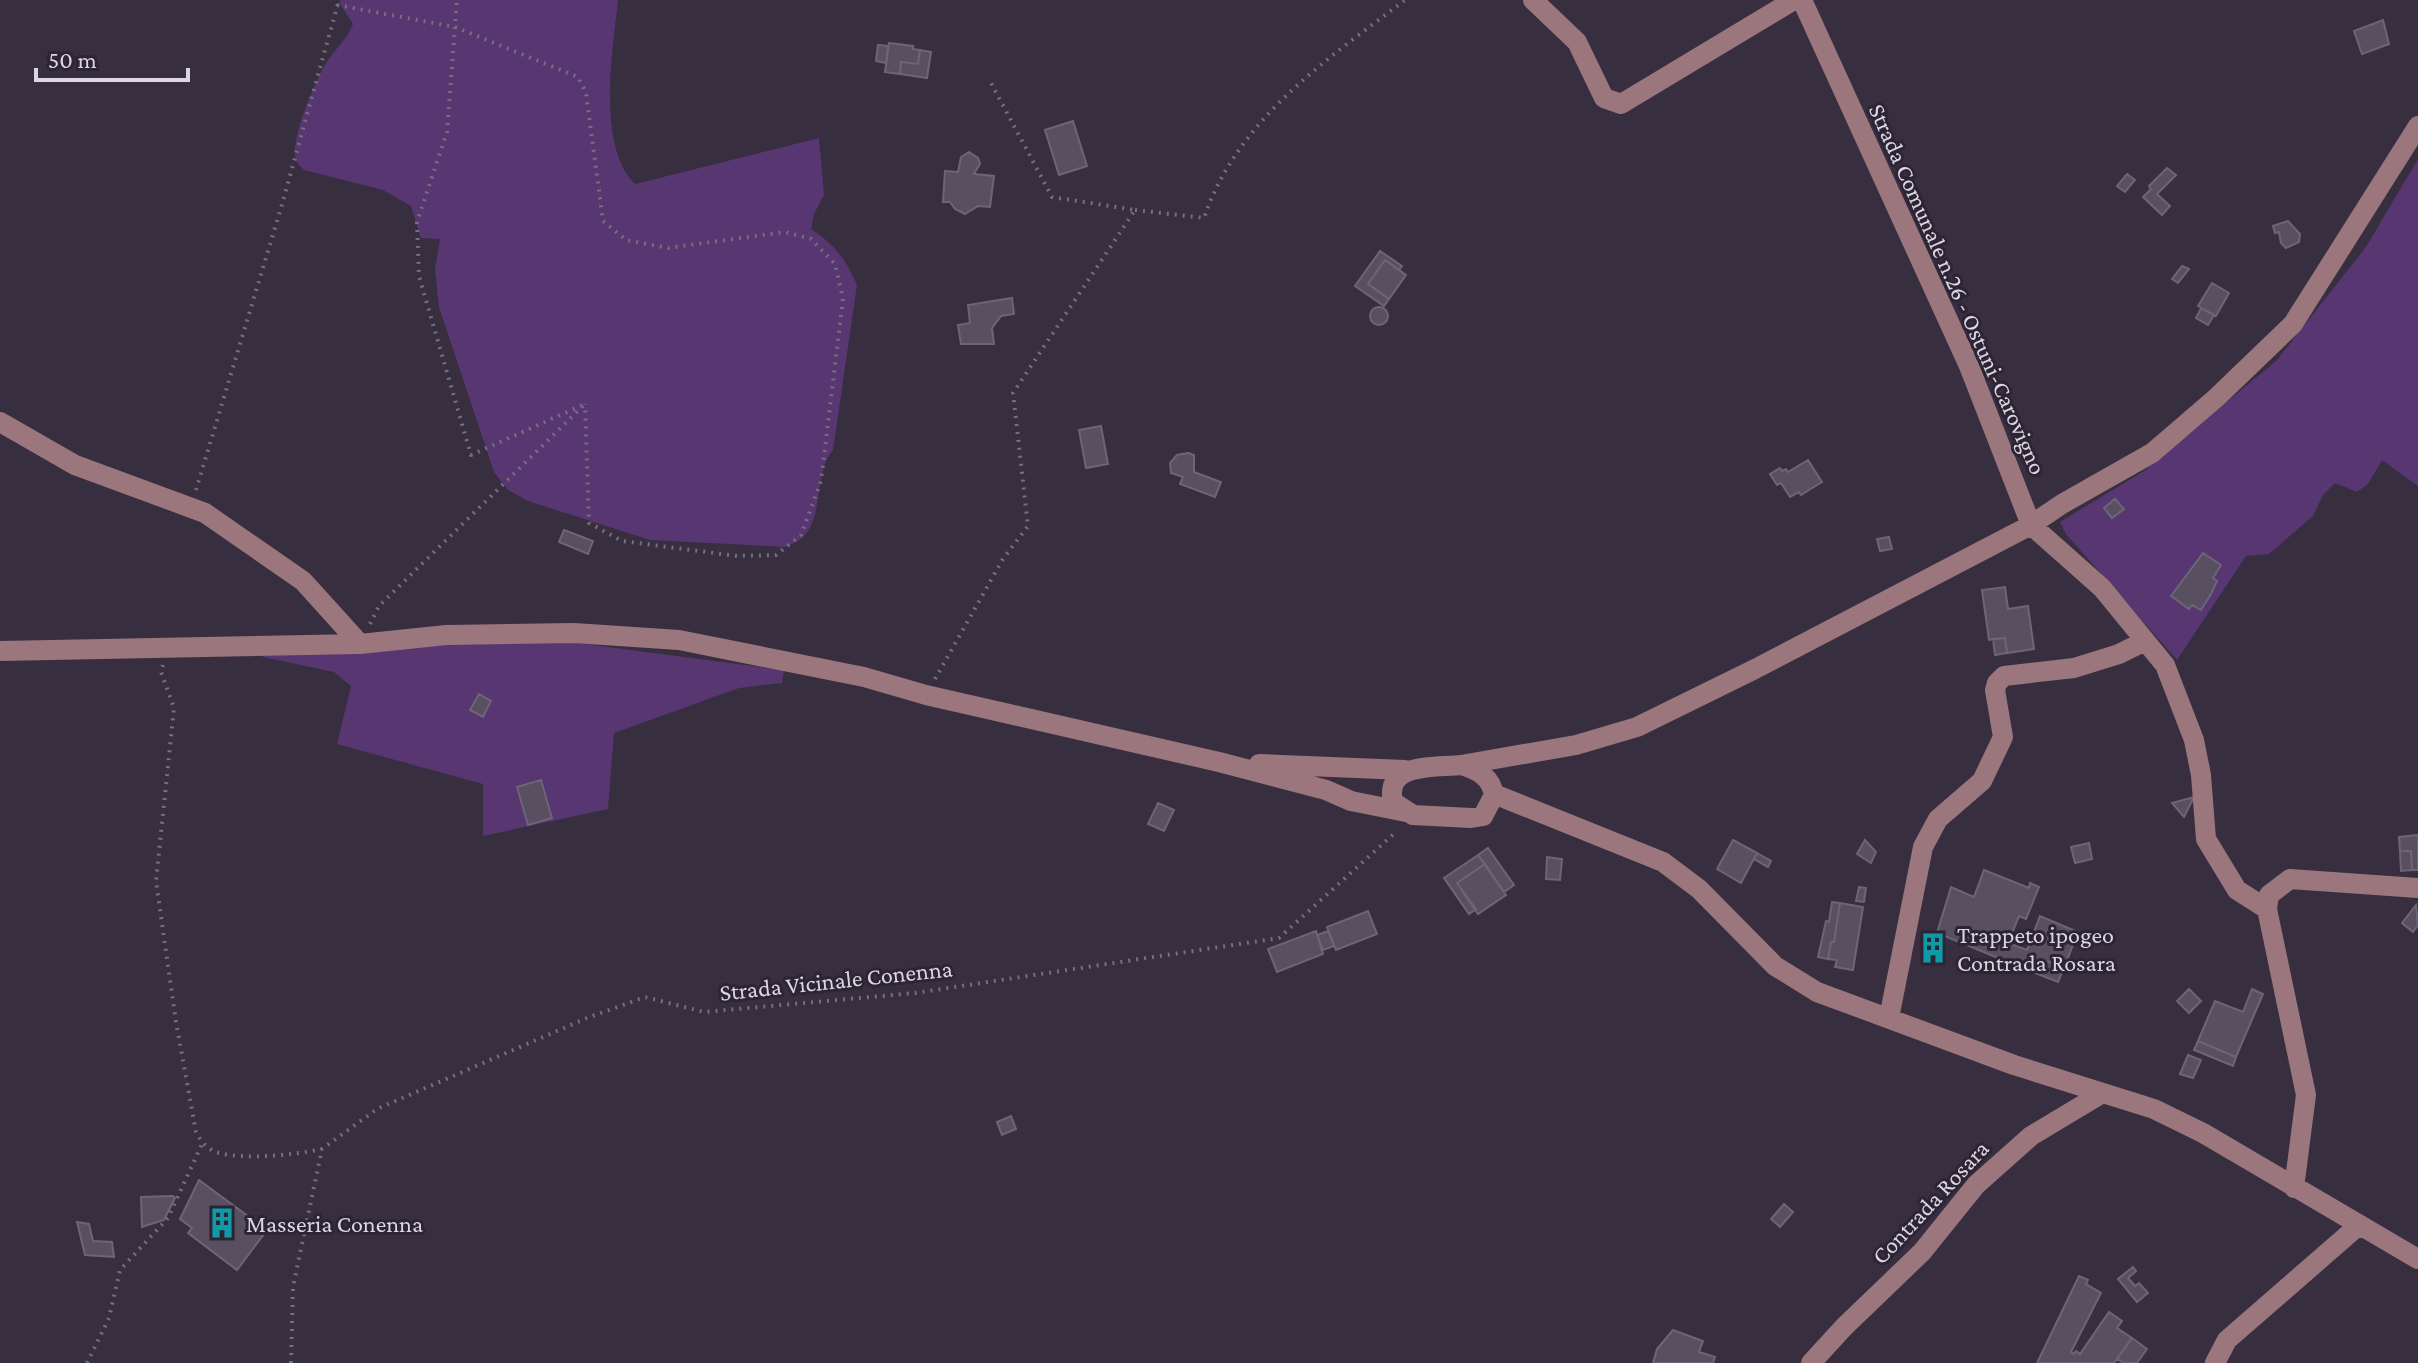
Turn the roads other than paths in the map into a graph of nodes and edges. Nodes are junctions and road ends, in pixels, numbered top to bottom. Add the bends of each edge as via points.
1 (1533, 0) edge
2 (1794, 0) edge
3 (1802, 0) edge
4 (2418, 126) edge
5 (0, 422) edge
6 (2031, 525) junction
7 (2145, 641) junction
8 (360, 644) junction
9 (0, 651) edge
10 (1551, 749) junction
11 (1219, 762) junction
12 (1461, 765) junction
13 (1405, 770) junction
14 (1494, 790) junction
15 (1410, 814) junction
16 (1483, 816) junction
17 (1547, 817) junction
18 (2418, 888) edge
19 (2267, 909) junction
20 (1889, 1018) junction
21 (2101, 1094) junction
22 (2294, 1188) junction
23 (2358, 1226) junction
24 (2418, 1259) edge
25 (1811, 1363) edge
26 (2215, 1363) edge

1 - 2 street via 1577,42 1604,98 1621,104
3 - 6 street, Strada Comunale n.26 - Ostuni-Carovigno via 1969,366
4 - 6 street via 2293,324 2152,453
5 - 8 street via 75,465 205,513 303,581
6 - 7 street, Strada Comunale n.26 - Ostuni-Carovigno via 2102,588
6 - 10 street via 1637,727
7 - 19 street, Strada Comunale n.26 - Ostuni-Carovigno via 2165,665 2194,740 2206,839 2237,890
7 - 20 street via 2074,668 2004,676 1997,683 2003,737 1982,781 1938,819 1923,847
8 - 9 street
8 - 11 street via 446,635 574,633 679,640 864,677
10 - 12 street
10 - 14 street via 1515,765
11 - 13 street
11 - 15 street
12 - 13 street
12 - 14 street via 1482,774
13 - 15 street via 1391,792 1393,802
14 - 16 street
14 - 17 street
15 - 16 street
16 - 17 street
17 - 20 street via 1663,862 1699,889 1775,966 1817,992
18 - 19 street via 2290,879 2269,895
19 - 22 street via 2306,1095
20 - 21 street
21 - 22 street via 2154,1109
21 - 25 street, Contrada Rosara via 2031,1136 1976,1185 1922,1252
22 - 23 street
23 - 24 street
23 - 26 street via 2227,1340

